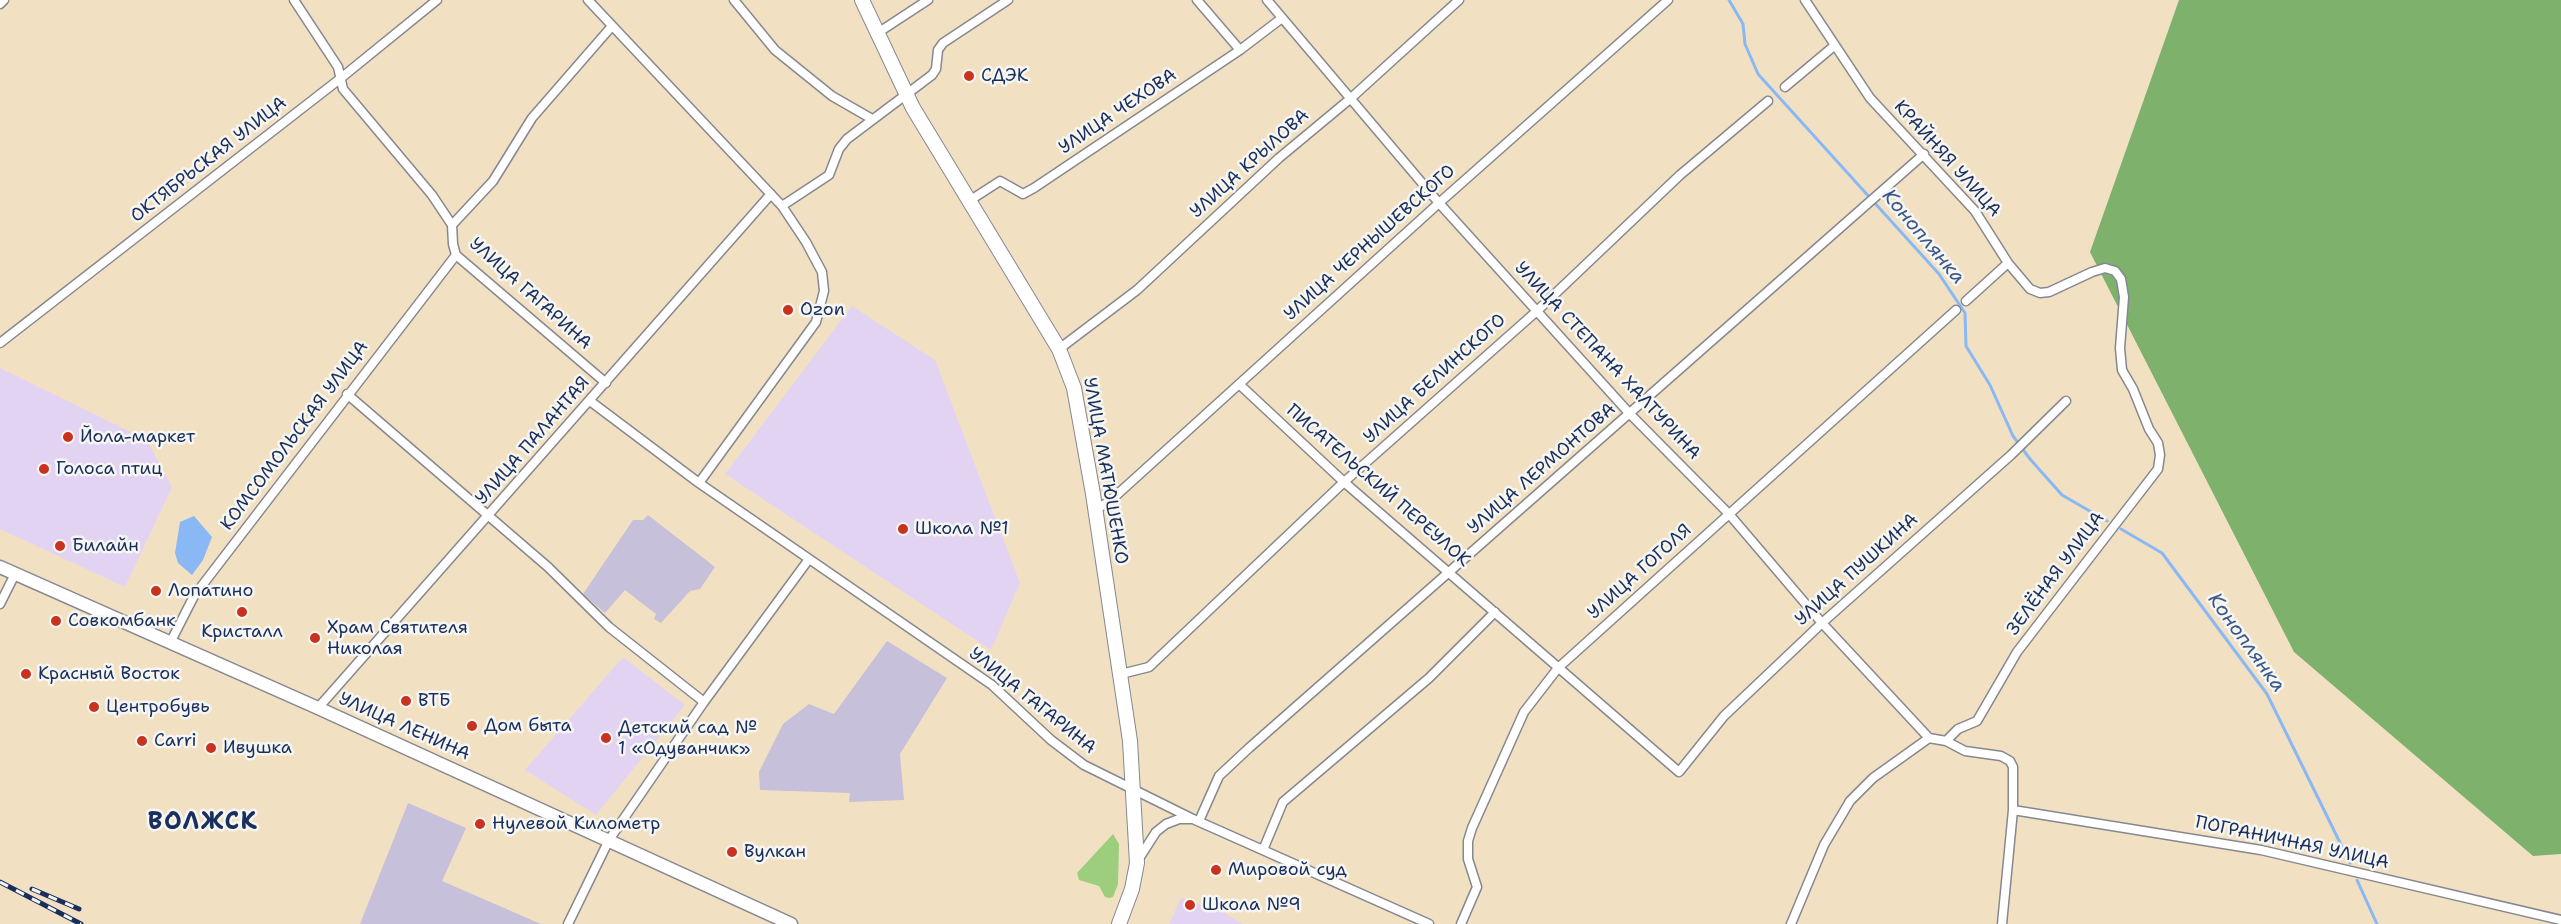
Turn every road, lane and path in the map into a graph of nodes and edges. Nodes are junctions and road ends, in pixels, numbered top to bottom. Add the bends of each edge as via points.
1 (3, 0) edge
2 (294, 0) edge
3 (437, 0) edge
4 (588, 0) edge
5 (734, 0) edge
6 (862, 0) edge
7 (928, 0) edge
8 (1008, 0) edge
9 (1197, 0) edge
10 (1267, 0) edge
11 (1460, 0) edge
12 (1668, 0) edge
13 (1805, 0) edge
14 (0, 4) edge
15 (1282, 18) junction
16 (612, 26) junction
17 (876, 34) junction
18 (1834, 46) junction
19 (1240, 50) junction
20 (341, 78) junction
21 (1785, 87) dead end
22 (906, 94) junction
23 (1350, 99) junction
24 (1768, 101) dead end
25 (872, 119) junction
26 (1924, 154) junction
27 (771, 194) junction
28 (969, 201) junction
29 (1439, 203) junction
30 (782, 206) junction
31 (452, 225) junction
32 (456, 255) junction
33 (2008, 263) junction
34 (1965, 301) dead end
35 (1538, 310) junction
36 (1956, 310) dead end
37 (0, 343) edge
38 (1059, 349) junction
39 (606, 383) junction
40 (1239, 384) junction
41 (347, 394) junction
42 (590, 400) junction
43 (2066, 401) dead end
44 (1630, 414) junction
45 (2142, 415) joint
46 (1344, 482) junction
47 (699, 483) junction
48 (1095, 510) junction
49 (1729, 514) junction
50 (488, 517) junction
51 (809, 559) junction
52 (0, 567) edge
53 (1449, 571) junction
54 (15, 574) junction
55 (0, 604) edge
56 (1495, 612) junction
57 (1822, 623) junction
58 (170, 643) junction
59 (1558, 668) junction
60 (1121, 674) junction
61 (704, 702) junction
62 (318, 708) junction
63 (1929, 738) junction
64 (1946, 741) junction
65 (1678, 772) joint
66 (1134, 790) junction
67 (2013, 810) junction
68 (1196, 820) junction
69 (609, 840) junction
70 (1263, 849) junction
71 (1137, 863) junction
72 (2561, 921) edge
73 (568, 924) edge
74 (791, 924) edge
75 (1119, 924) edge
76 (1429, 924) edge
77 (1461, 924) edge
78 (1791, 924) edge
79 (2002, 924) edge

1 - 14 street
2 - 20 street, УЛИЦА ГАГАРИНА via 338,67
3 - 20 street, ОКТЯБРЬСКАЯ УЛИЦА
4 - 16 street
5 - 25 street via 775,50 832,96
6 - 17 main road, УЛИЦА МАТЮШЕНКО
7 - 17 street
8 - 22 street via 944,43 938,50 932,75
9 - 19 street
10 - 15 street, УЛИЦА СТЕПАНА ХАЛТУРИНА
11 - 23 street, УЛИЦА КРЫЛОВА
12 - 29 street, УЛИЦА ЧЕРНЫШЕВСКОГО
13 - 18 street, КРАЙНЯЯ УЛИЦА
15 - 19 street, УЛИЦА ЧЕХОВА
15 - 23 street, УЛИЦА СТЕПАНА ХАЛТУРИНА
16 - 27 street
16 - 31 street via 532,118 492,181
17 - 22 main road, УЛИЦА МАТЮШЕНКО
18 - 21 street
18 - 26 street, КРАЙНЯЯ УЛИЦА via 1870,98
19 - 28 street, УЛИЦА ЧЕХОВА via 1035,188 1023,194 1000,181
20 - 31 street, УЛИЦА ГАГАРИНА via 343,89 432,195
20 - 37 street, ОКТЯБРЬСКАЯ УЛИЦА
22 - 25 street
22 - 28 main road, УЛИЦА МАТЮШЕНКО
23 - 29 street, УЛИЦА СТЕПАНА ХАЛТУРИНА
23 - 38 street, УЛИЦА КРЫЛОВА via 1279,158 1137,290
24 - 35 street, УЛИЦА БЕЛИНСКОГО via 1680,175
25 - 30 street via 839,149 829,175
26 - 33 street, КРАЙНЯЯ УЛИЦА via 1985,223
26 - 44 street, УЛИЦА ЛЕРМОНТОВА
27 - 30 street
27 - 39 street, УЛИЦА ПАЛАНТАЯ
28 - 38 main road, УЛИЦА МАТЮШЕНКО
29 - 35 street, УЛИЦА СТЕПАНА ХАЛТУРИНА
29 - 40 street, УЛИЦА ЧЕРНЫШЕВСКОГО
30 - 47 street via 822,272 820,311
31 - 32 street, УЛИЦА ГАГАРИНА
32 - 39 street, УЛИЦА ГАГАРИНА
32 - 41 street, КОМСОМОЛЬСКАЯ УЛИЦА
33 - 34 street
33 - 45 street, КРАЙНЯЯ УЛИЦА via 2030,289 2040,293 2105,268 2115,271 2121,279 2124,297 2122,370
35 - 44 street, УЛИЦА СТЕПАНА ХАЛТУРИНА
35 - 46 street, УЛИЦА БЕЛИНСКОГО
36 - 49 street, УЛИЦА ГОГОЛЯ
38 - 48 main road, УЛИЦА МАТЮШЕНКО via 1079,408
39 - 42 street, УЛИЦА ПАЛАНТАЯ
40 - 46 street, ПИСАТЕЛЬСКИЙ ПЕРЕУЛОК
40 - 48 street, УЛИЦА ЧЕРНЫШЕВСКОГО via 1110,501
41 - 50 street
41 - 58 street, КОМСОМОЛЬСКАЯ УЛИЦА via 194,596
42 - 47 street, УЛИЦА ГАГАРИНА
42 - 50 street, УЛИЦА ПАЛАНТАЯ
43 - 57 street, УЛИЦА ПУШКИНА
44 - 49 street, УЛИЦА СТЕПАНА ХАЛТУРИНА
44 - 53 street, УЛИЦА ЛЕРМОНТОВА
45 - 64 street, ЗЕЛЁНАЯ УЛИЦА via 2158,442 2158,469 2017,652 1977,722 1958,729
46 - 53 street, ПИСАТЕЛЬСКИЙ ПЕРЕУЛОК
46 - 60 street, УЛИЦА БЕЛИНСКОГО via 1149,667
47 - 51 street, УЛИЦА ГАГАРИНА
48 - 60 main road, УЛИЦА МАТЮШЕНКО
49 - 57 street, УЛИЦА СТЕПАНА ХАЛТУРИНА
49 - 59 street, УЛИЦА ГОГОЛЯ
50 - 61 street via 548,567 609,627
50 - 62 street, УЛИЦА ПАЛАНТАЯ
51 - 61 street
51 - 66 street, УЛИЦА ГАГАРИНА via 992,685 1084,765
52 - 54 main road, УЛИЦА ЛЕНИНА
53 - 56 street, ПИСАТЕЛЬСКИЙ ПЕРЕУЛОК
53 - 68 street, УЛИЦА ЛЕРМОНТОВА via 1220,776
54 - 55 street
54 - 58 main road, УЛИЦА ЛЕНИНА
56 - 59 street, ПИСАТЕЛЬСКИЙ ПЕРЕУЛОК
56 - 70 street via 1429,678 1283,802
57 - 63 street, УЛИЦА СТЕПАНА ХАЛТУРИНА
57 - 65 street, УЛИЦА ПУШКИНА via 1724,716
58 - 62 main road, УЛИЦА ЛЕНИНА
59 - 65 street, ПИСАТЕЛЬСКИЙ ПЕРЕУЛОК
59 - 77 street, УЛИЦА ГОГОЛЯ via 1524,712 1472,828 1468,859 1477,887
60 - 66 main road, УЛИЦА МАТЮШЕНКО
61 - 69 street
62 - 69 main road, УЛИЦА ЛЕНИНА
63 - 64 street
63 - 78 street via 1874,778 1850,801 1824,845
64 - 67 street via 1965,752 2001,756 2010,761
66 - 68 street, УЛИЦА ГАГАРИНА
66 - 71 main road, УЛИЦА МАТЮШЕНКО
67 - 72 street, ПОГРАНИЧНАЯ УЛИЦА via 2261,849
67 - 79 street
68 - 70 street, УЛИЦА ГАГАРИНА
68 - 71 street via 1179,819 1166,824 1148,841
69 - 73 street
69 - 74 main road, УЛИЦА ЛЕНИНА
70 - 76 street, УЛИЦА ГАГАРИНА
71 - 75 main road, УЛИЦА МАТЮШЕНКО

